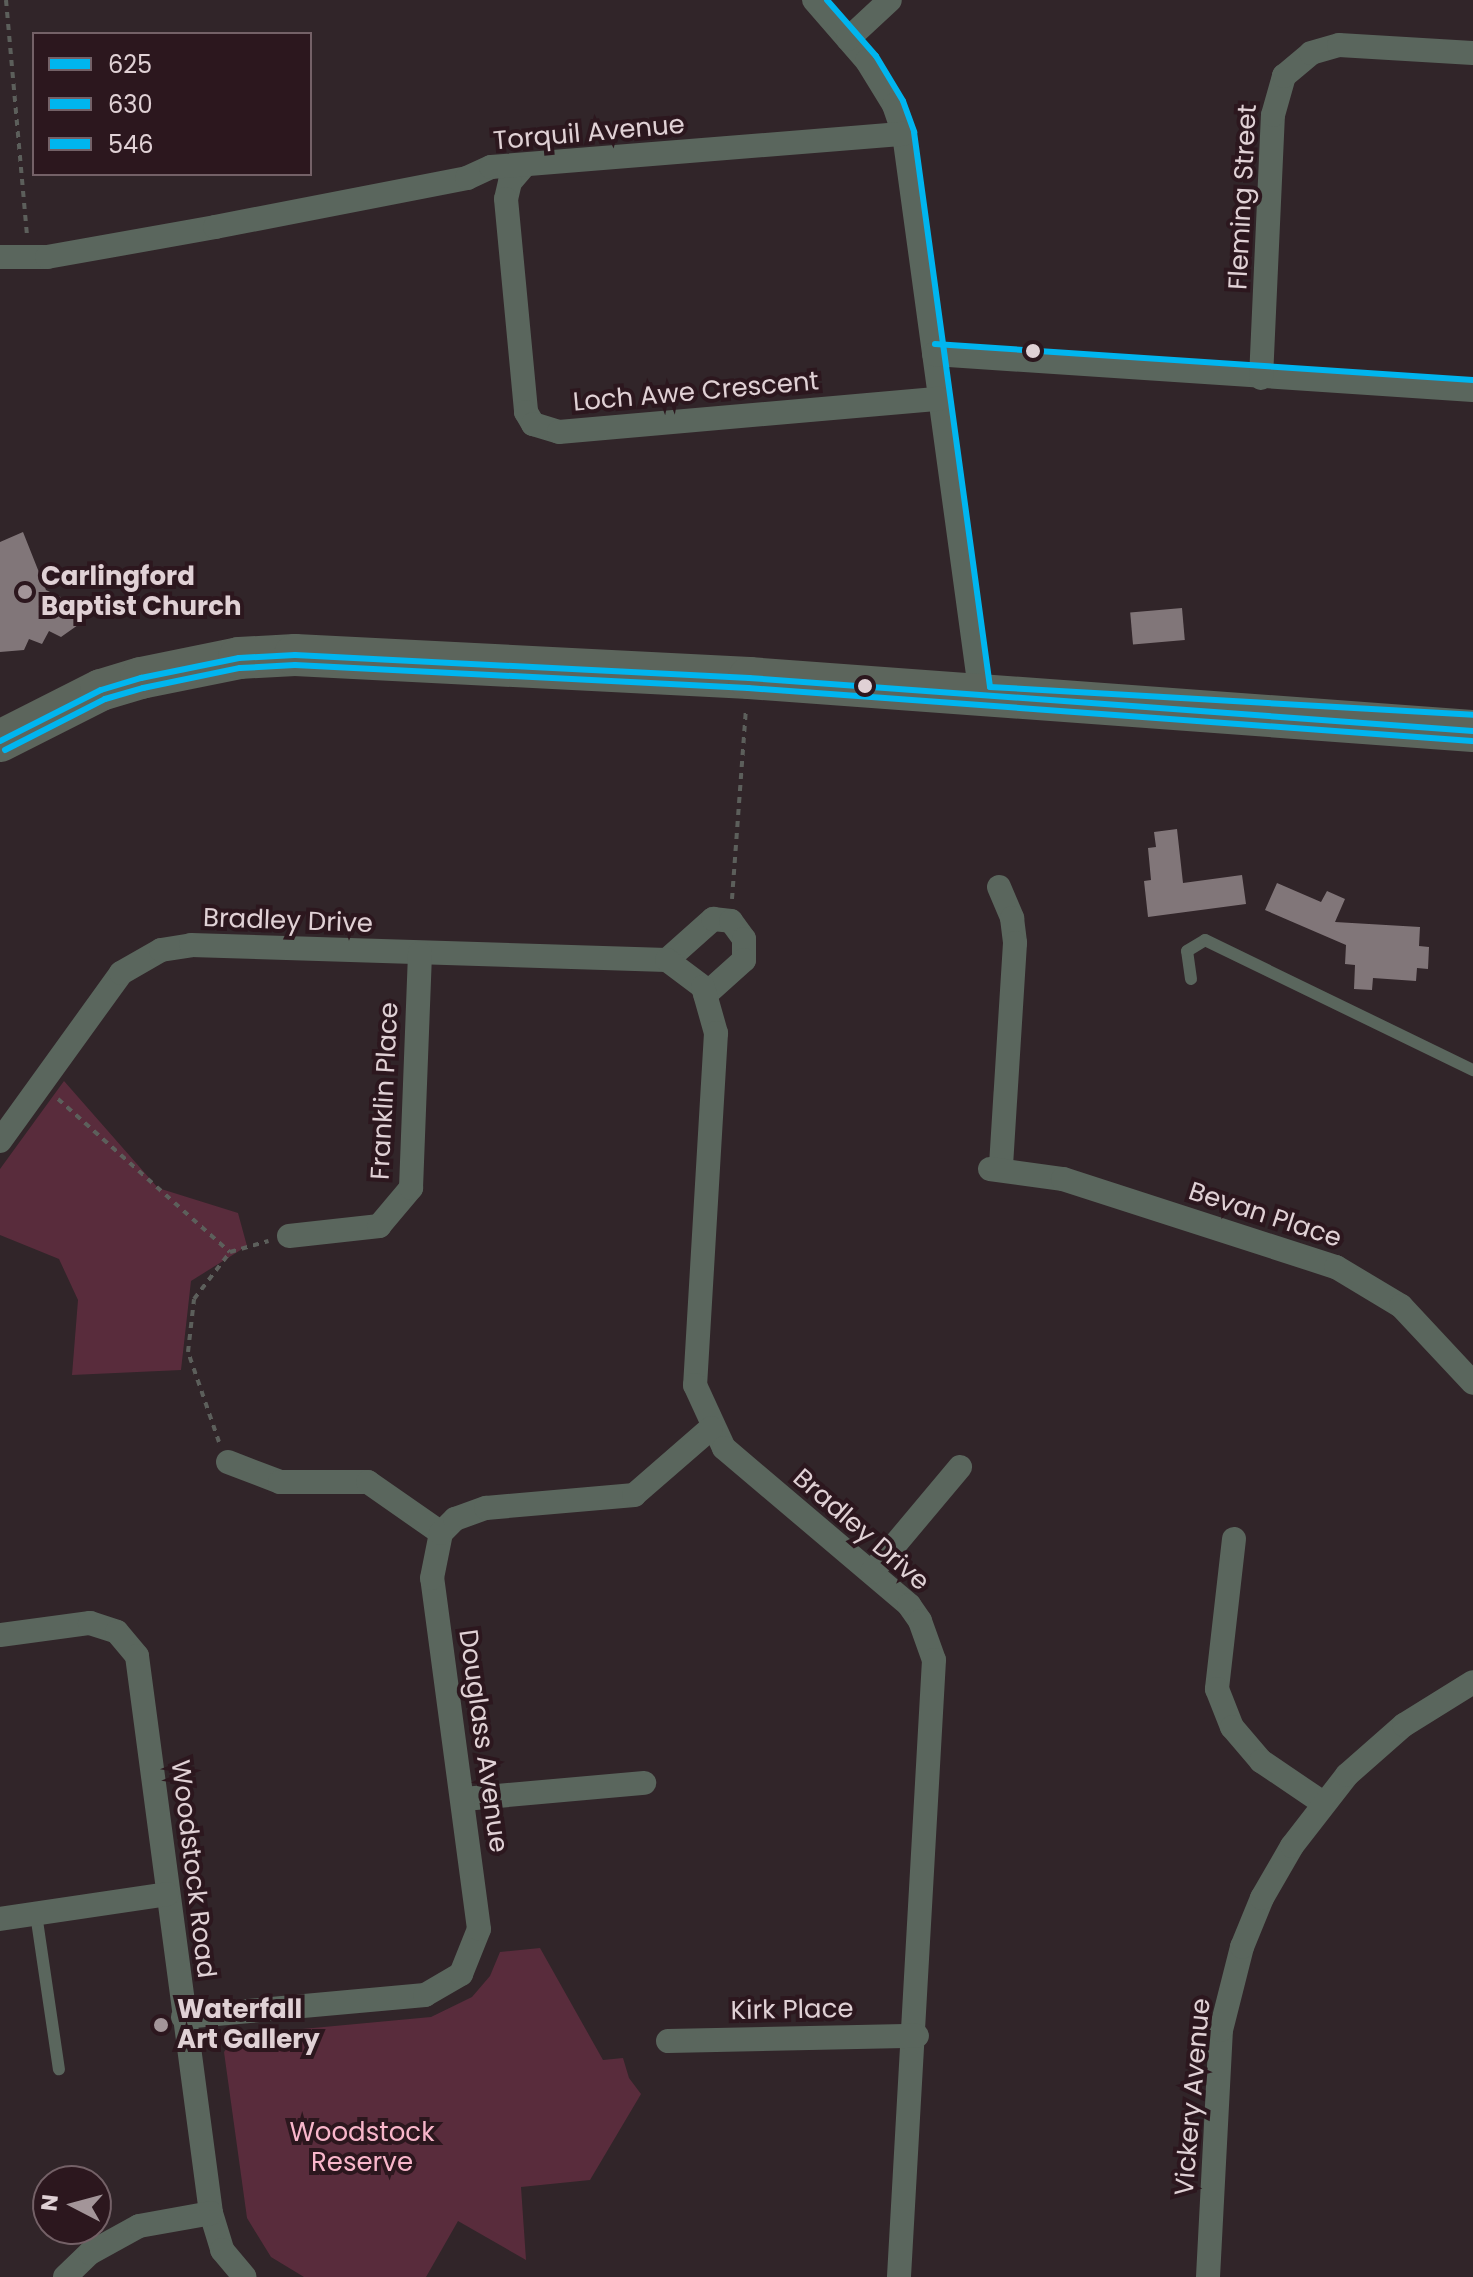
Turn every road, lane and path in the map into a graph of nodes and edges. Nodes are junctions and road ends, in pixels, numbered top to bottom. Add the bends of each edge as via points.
1 (6, 0) edge
2 (814, 0) edge
3 (890, 0) edge
4 (848, 39) junction
5 (1473, 53) edge
6 (904, 134) junction
7 (524, 166) junction
8 (0, 257) edge
9 (29, 258) junction
10 (934, 354) junction
11 (1261, 378) junction
12 (1473, 390) edge
13 (939, 399) junction
14 (981, 696) junction
15 (746, 709) dead end
16 (1465, 728) edge
17 (0, 741) edge
18 (999, 887) dead end
19 (731, 921) junction
20 (420, 953) junction
21 (667, 960) junction
22 (1191, 979) dead end
23 (705, 995) junction
24 (1473, 1070) edge
25 (41, 1084) junction
26 (0, 1141) edge
27 (289, 1236) joint
28 (230, 1252) junction
29 (1473, 1383) edge
30 (711, 1428) junction
31 (228, 1462) joint
32 (960, 1467) dead end
33 (441, 1533) junction
34 (1234, 1539) dead end
35 (872, 1572) junction
36 (0, 1635) edge
37 (1473, 1682) edge
38 (644, 1783) dead end
39 (464, 1799) junction
40 (1323, 1803) junction
41 (167, 1894) junction
42 (36, 1914) junction
43 (0, 1919) edge
44 (183, 2017) junction
45 (917, 2036) junction
46 (668, 2041) dead end
47 (59, 2069) dead end
48 (211, 2213) junction
49 (65, 2277) edge
50 (245, 2277) edge
51 (899, 2277) edge
52 (1208, 2277) edge

1 - 9 path
2 - 4 street
3 - 4 street
4 - 6 street via 881,83
5 - 11 street, Fleming Street via 1339,45 1305,56 1284,76 1273,115
6 - 7 street, Torquil Avenue
6 - 10 street
7 - 9 street, Torquil Avenue via 491,167 467,178 358,200
7 - 13 street, Loch Awe Crescent via 510,182 506,199 526,412 533,424 559,432
8 - 9 street, Torquil Avenue
10 - 11 street
10 - 13 street
11 - 12 street
13 - 14 street
14 - 16 highway
14 - 17 highway via 445,660 267,657 177,668 101,690
15 - 19 path
18 - 29 street, Bevan Place via 1015,943 996,1168 1063,1179 1336,1267 1401,1306
19 - 21 street via 713,919
19 - 23 street via 744,939 744,960
20 - 21 street, Bradley Drive
20 - 25 street, Bradley Drive via 191,945 161,950 121,973
20 - 27 street, Franklin Place via 411,1188 379,1226
21 - 23 street, Bradley Drive via 674,961
22 - 24 lane via 1187,951 1205,940
23 - 30 street, Bradley Drive via 716,1033 695,1385
25 - 26 street, Bradley Drive
25 - 28 path
27 - 28 path
28 - 31 path via 194,1299 188,1352 203,1405
30 - 33 street via 634,1495 486,1508 455,1519
30 - 35 street, Bradley Drive via 724,1448
31 - 33 street via 280,1482 368,1482
32 - 35 street
33 - 39 street, Douglass Avenue via 432,1578
34 - 40 street via 1217,1689 1232,1727 1261,1761
35 - 45 street, Bradley Drive via 920,1621 934,1660
36 - 41 street, Woodstock Road via 90,1623 117,1632 133,1649
37 - 40 street, Vickery Avenue via 1404,1725
38 - 39 street
39 - 44 street, Douglass Avenue via 479,1929 473,1953 452,1982 425,1995
40 - 52 street, Vickery Avenue via 1262,1898 1230,1989 1217,2074
41 - 42 street
41 - 44 street, Woodstock Road
42 - 43 street
42 - 47 lane
44 - 48 street, Woodstock Road
45 - 46 street, Kirk Place
45 - 51 street, Bradley Drive
48 - 49 street via 139,2226 100,2247
48 - 50 street, Woodstock Road via 222,2250

